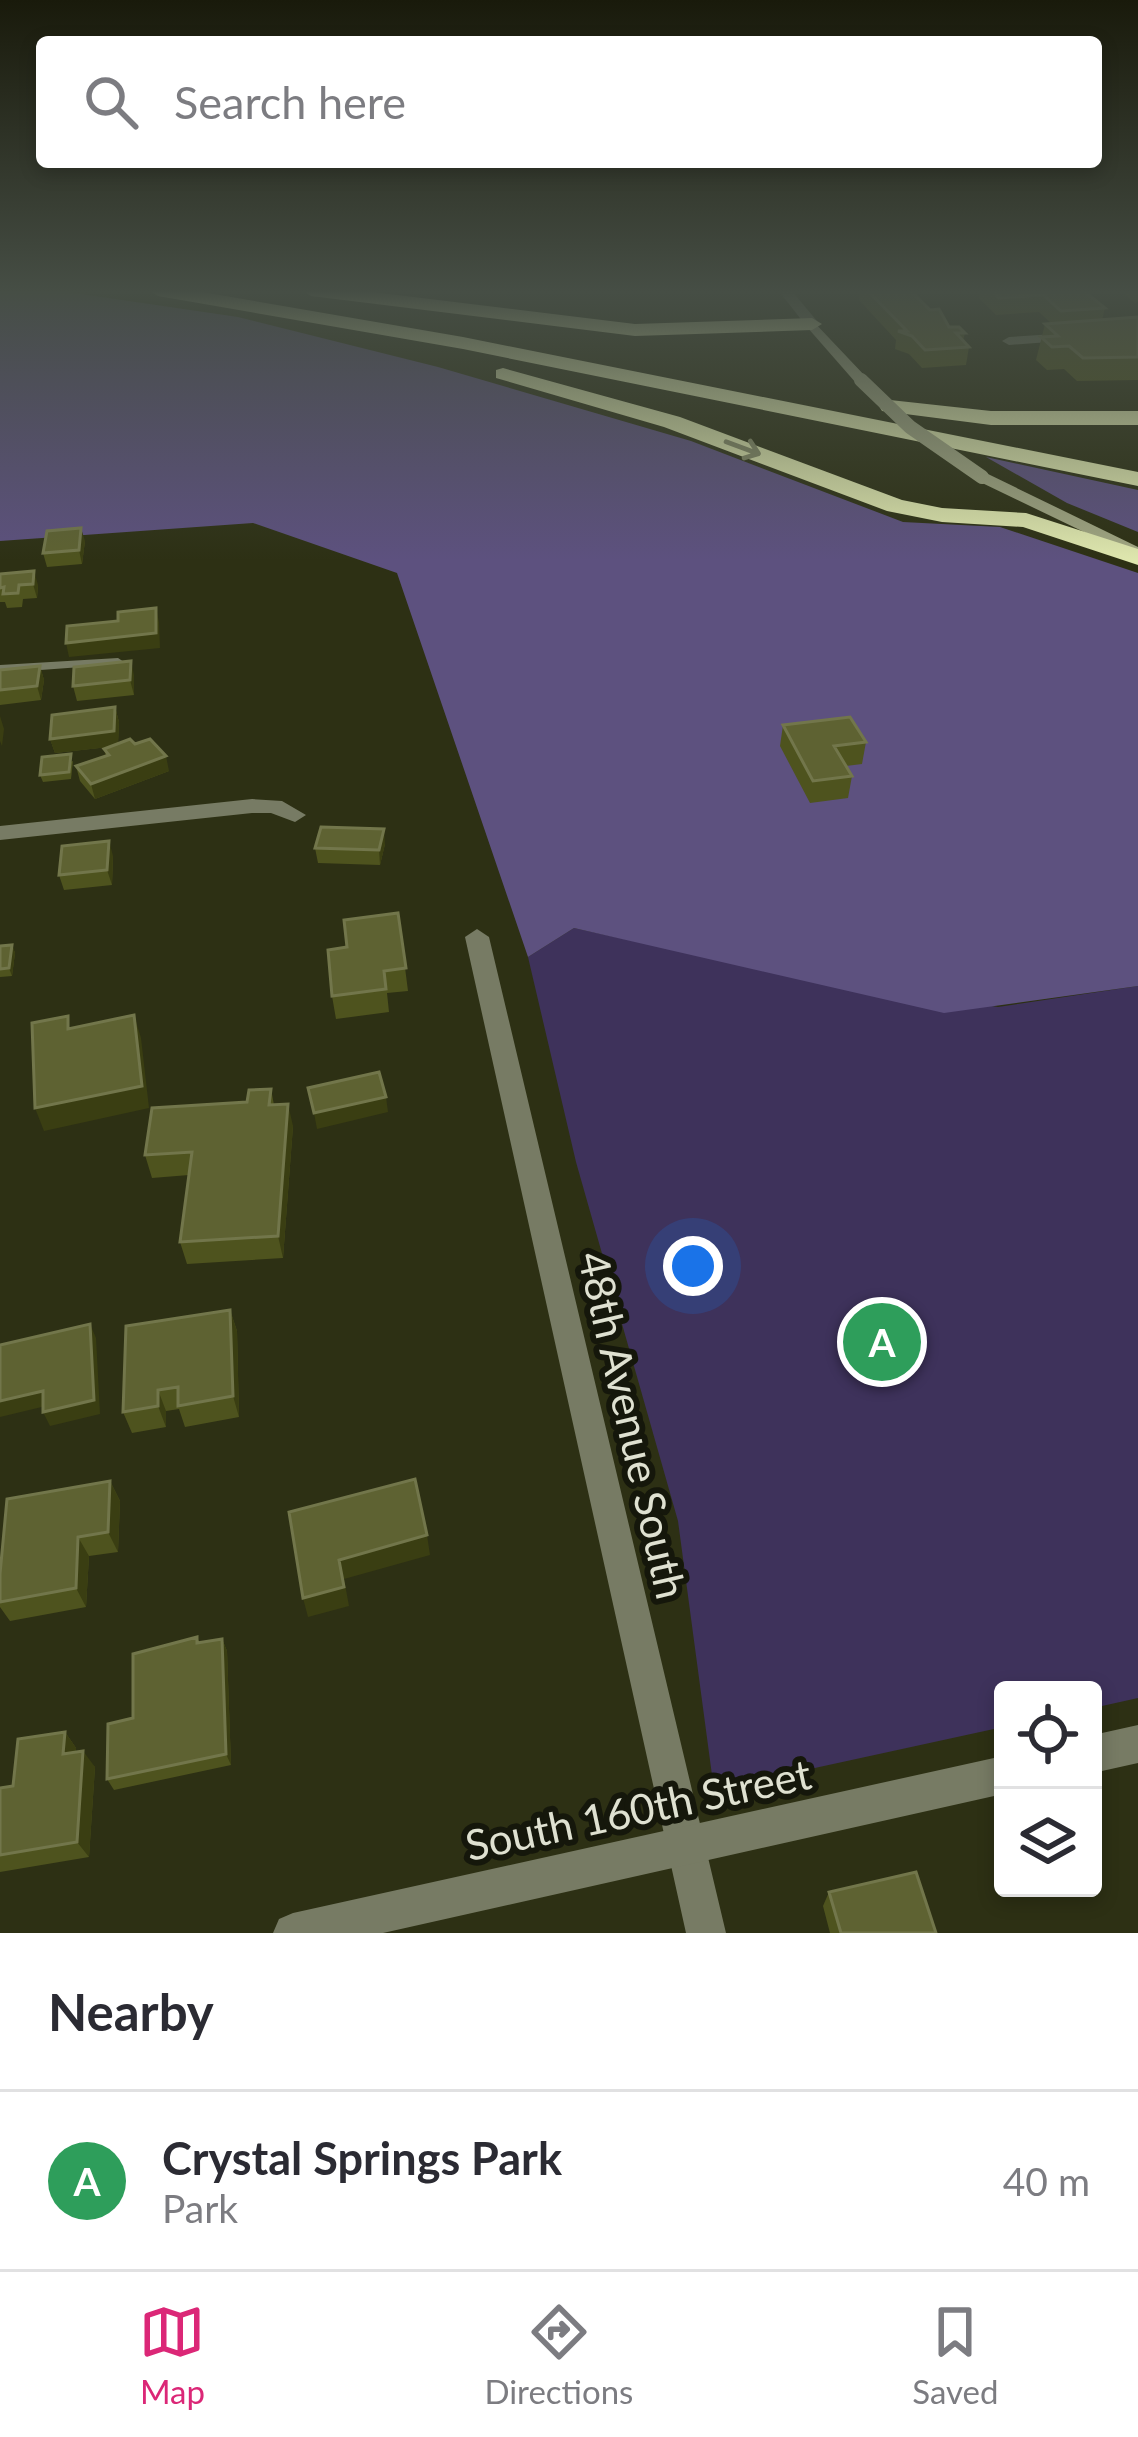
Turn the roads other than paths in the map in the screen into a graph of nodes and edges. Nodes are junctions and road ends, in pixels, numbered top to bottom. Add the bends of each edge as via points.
1 (523, 380) edge
2 (641, 380) edge
3 (722, 380) edge
4 (748, 380) edge
5 (861, 380) edge
6 (1138, 418) edge
7 (1138, 463) edge
8 (1138, 477) edge
9 (1021, 499) junction
10 (942, 515) junction
11 (1138, 555) edge
12 (118, 662) edge
13 (0, 669) edge
14 (295, 815) dead end
15 (0, 833) edge
16 (477, 937) dead end
17 (1138, 1744) edge
18 (1102, 1752) edge
19 (994, 1777) edge
20 (687, 1849) junction
21 (293, 1933) edge
22 (706, 1933) edge

1 -> 10 highway
2 - 8 highway
3 - 7 highway
4 - 6 highway via 919,411
5 - 9 main road, bridge via 910,427
9 - 10 highway
9 - 11 main road
10 - 11 highway via 1026,520
12 - 13 lane
14 - 15 street via 252,806
16 - 20 street, 48th Avenue South
17 - 18 street
19 - 20 street, South 160th Street
20 - 21 street, South 160th Street
20 - 22 street, 48th Avenue South

